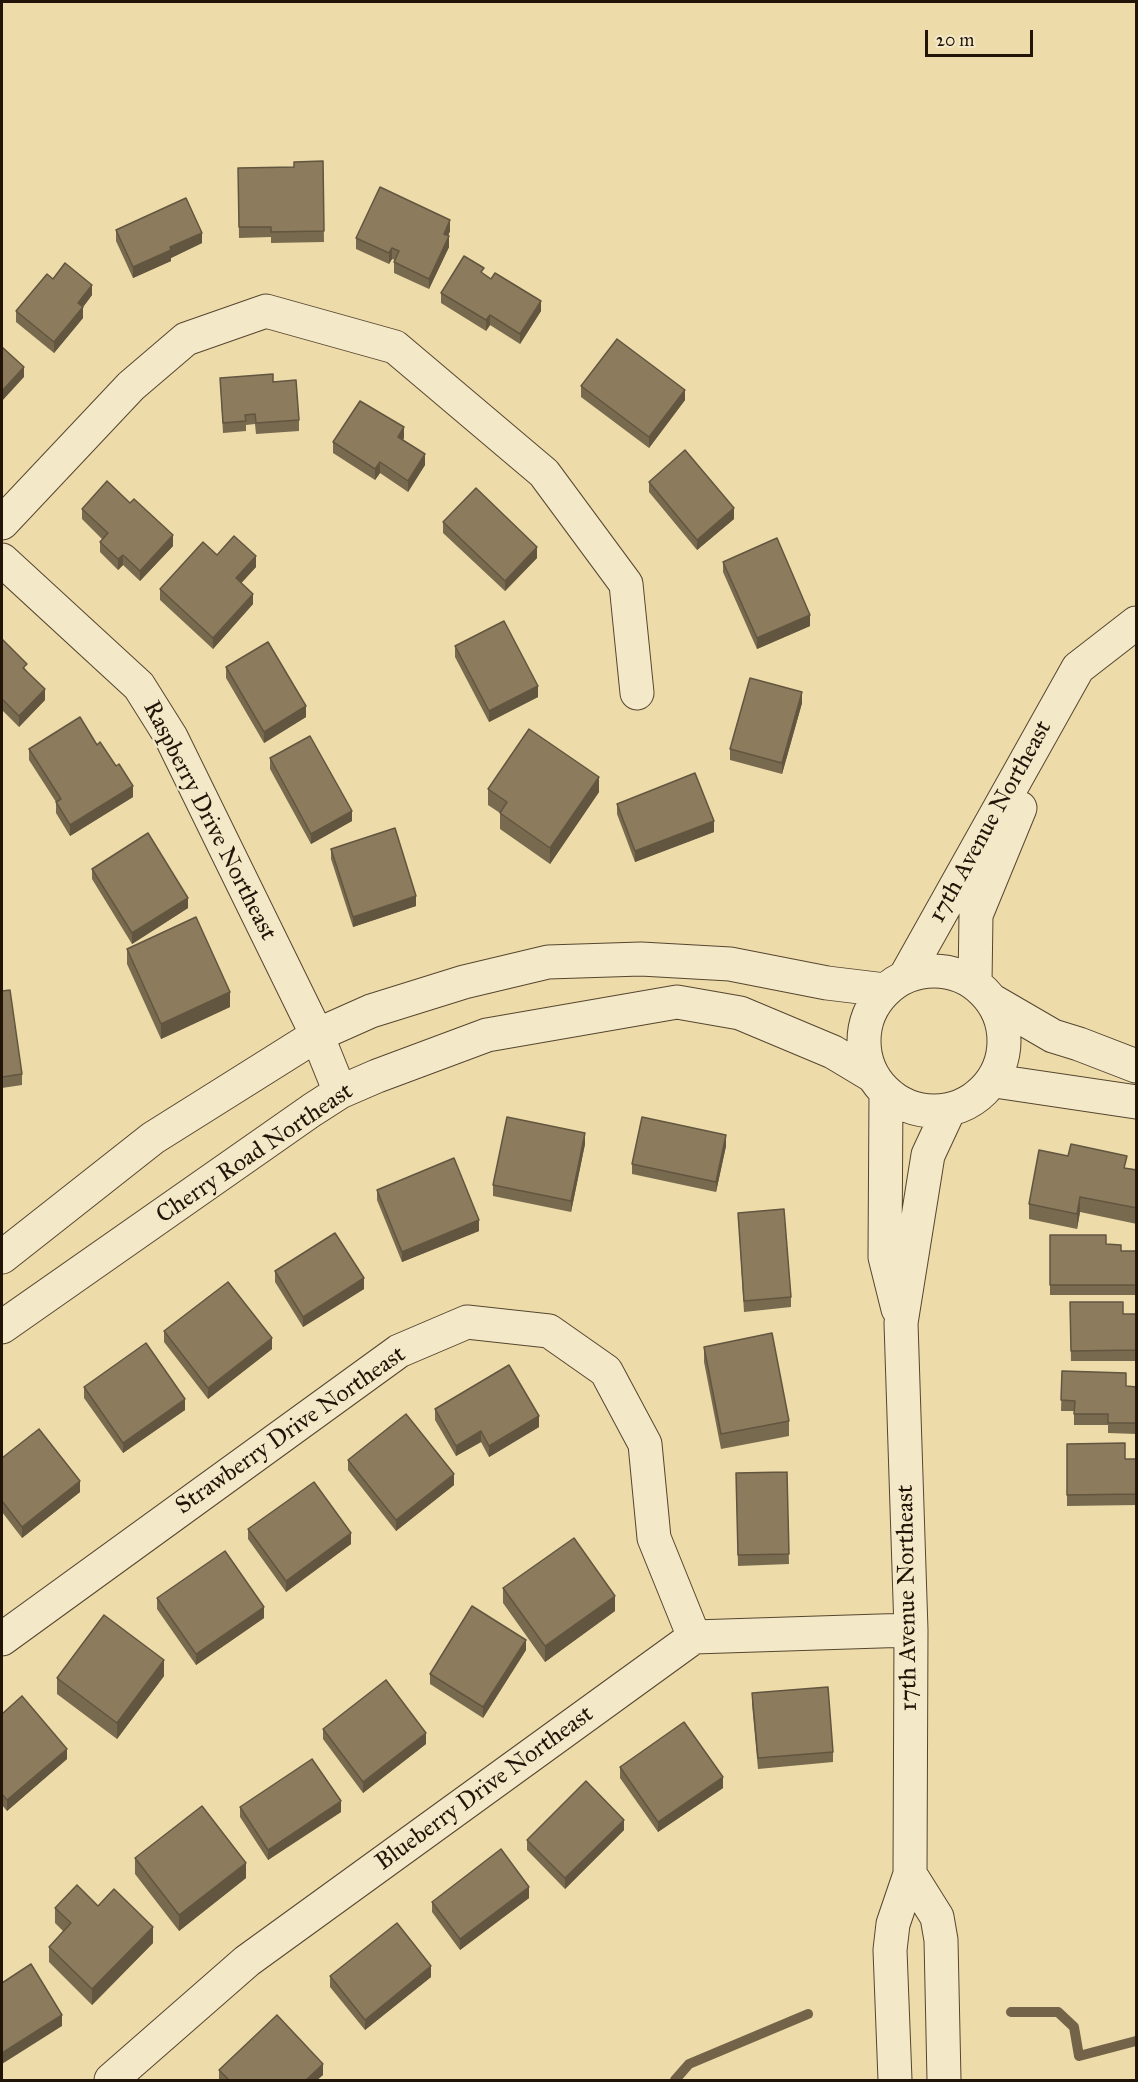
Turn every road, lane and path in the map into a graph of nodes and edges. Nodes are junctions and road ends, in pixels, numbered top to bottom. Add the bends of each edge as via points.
1 (2, 523) edge
2 (2, 560) edge
3 (1137, 623) edge
4 (1078, 668) junction
5 (637, 693) dead end
6 (895, 984) junction
7 (983, 991) junction
8 (317, 1035) junction
9 (1137, 1066) edge
10 (995, 1081) junction
11 (879, 1085) junction
12 (340, 1092) junction
13 (1137, 1101) edge
14 (949, 1110) junction
15 (2, 1257) edge
16 (901, 1323) junction
17 (2, 1328) edge
18 (910, 1630) junction
19 (694, 1637) junction
20 (2, 1639) edge
21 (910, 1874) junction
22 (111, 2080) edge
23 (895, 2080) edge
24 (944, 2080) edge

1 - 5 street via 131,386 186,339 266,311 395,346 544,473 626,584
2 - 8 street, Raspberry Drive Northeast via 139,686 171,737
3 - 4 street, 17th Avenue Northeast
4 - 6 street, 17th Avenue Northeast
4 - 7 street, 17th Avenue Northeast via 976,915
6 - 7 street via 928,971 952,973
6 - 8 street via 827,983 730,964 641,959 548,962 464,982 371,1011
6 - 11 street via 869,1010 864,1033 865,1055
7 - 9 street via 1053,1036
7 - 10 street via 1002,1021 1005,1046
8 - 12 street, Raspberry Drive Northeast
8 - 15 street via 153,1138
10 - 13 street
10 - 14 street via 969,1102
11 - 12 street, Cherry Road Northeast via 833,1052 740,1013 676,1002 488,1035
11 - 14 street via 905,1106 927,1112
11 - 16 street, 17th Avenue Northeast via 885,1257
12 - 17 street, Cherry Road Northeast
14 - 16 street, 17th Avenue Northeast via 928,1155
16 - 18 street, 17th Avenue Northeast
18 - 19 street
18 - 21 street, 17th Avenue Northeast
19 - 20 street, Strawberry Drive Northeast via 654,1538 645,1444 606,1371 549,1331 467,1322 399,1351
19 - 22 street, Blueberry Drive Northeast via 248,1961
21 - 23 street, 17th Avenue Northeast via 893,1924 890,1950
21 - 24 street via 937,1917 941,1940

